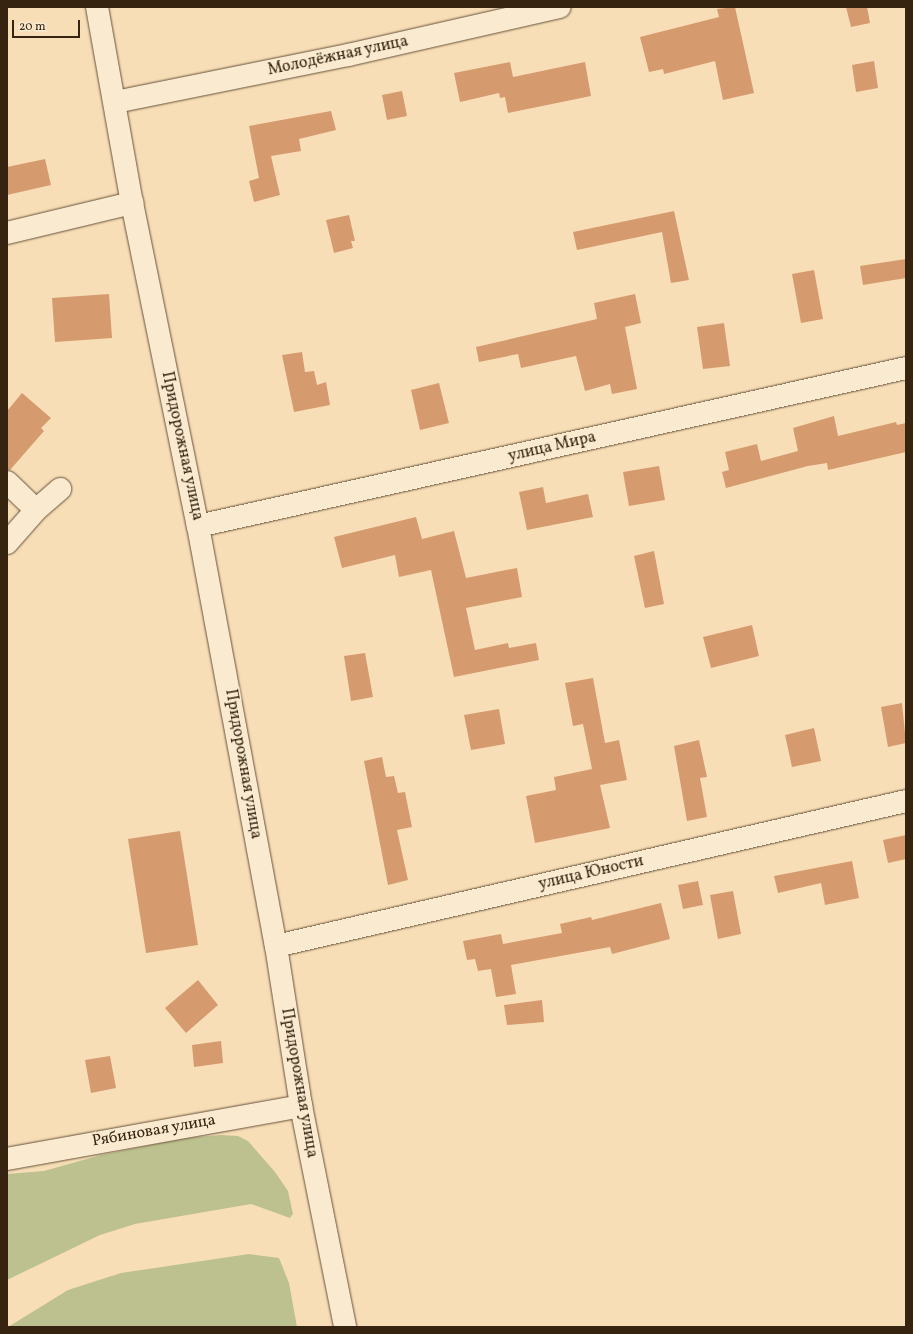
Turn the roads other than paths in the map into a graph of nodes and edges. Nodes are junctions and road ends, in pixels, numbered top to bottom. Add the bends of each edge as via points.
1 (97, 7) edge
2 (560, 7) edge
3 (115, 102) junction
4 (132, 203) junction
5 (7, 233) edge
6 (906, 368) edge
7 (7, 482) edge
8 (60, 488) dead end
9 (36, 510) junction
10 (198, 526) junction
11 (7, 543) edge
12 (906, 801) edge
13 (276, 946) junction
14 (301, 1106) junction
15 (7, 1159) edge
16 (345, 1327) edge

1 - 3 street, Придорожная улица
2 - 3 street, Молодёжная улица via 348,55
3 - 4 street, Придорожная улица
4 - 5 street
4 - 10 street, Придорожная улица
6 - 10 street, улица Мира
7 - 9 street
8 - 9 street
9 - 11 street
10 - 13 street, Придорожная улица
12 - 13 street, улица Юности
13 - 14 street, Придорожная улица
14 - 15 street, Рябиновая улица
14 - 16 street, Придорожная улица

